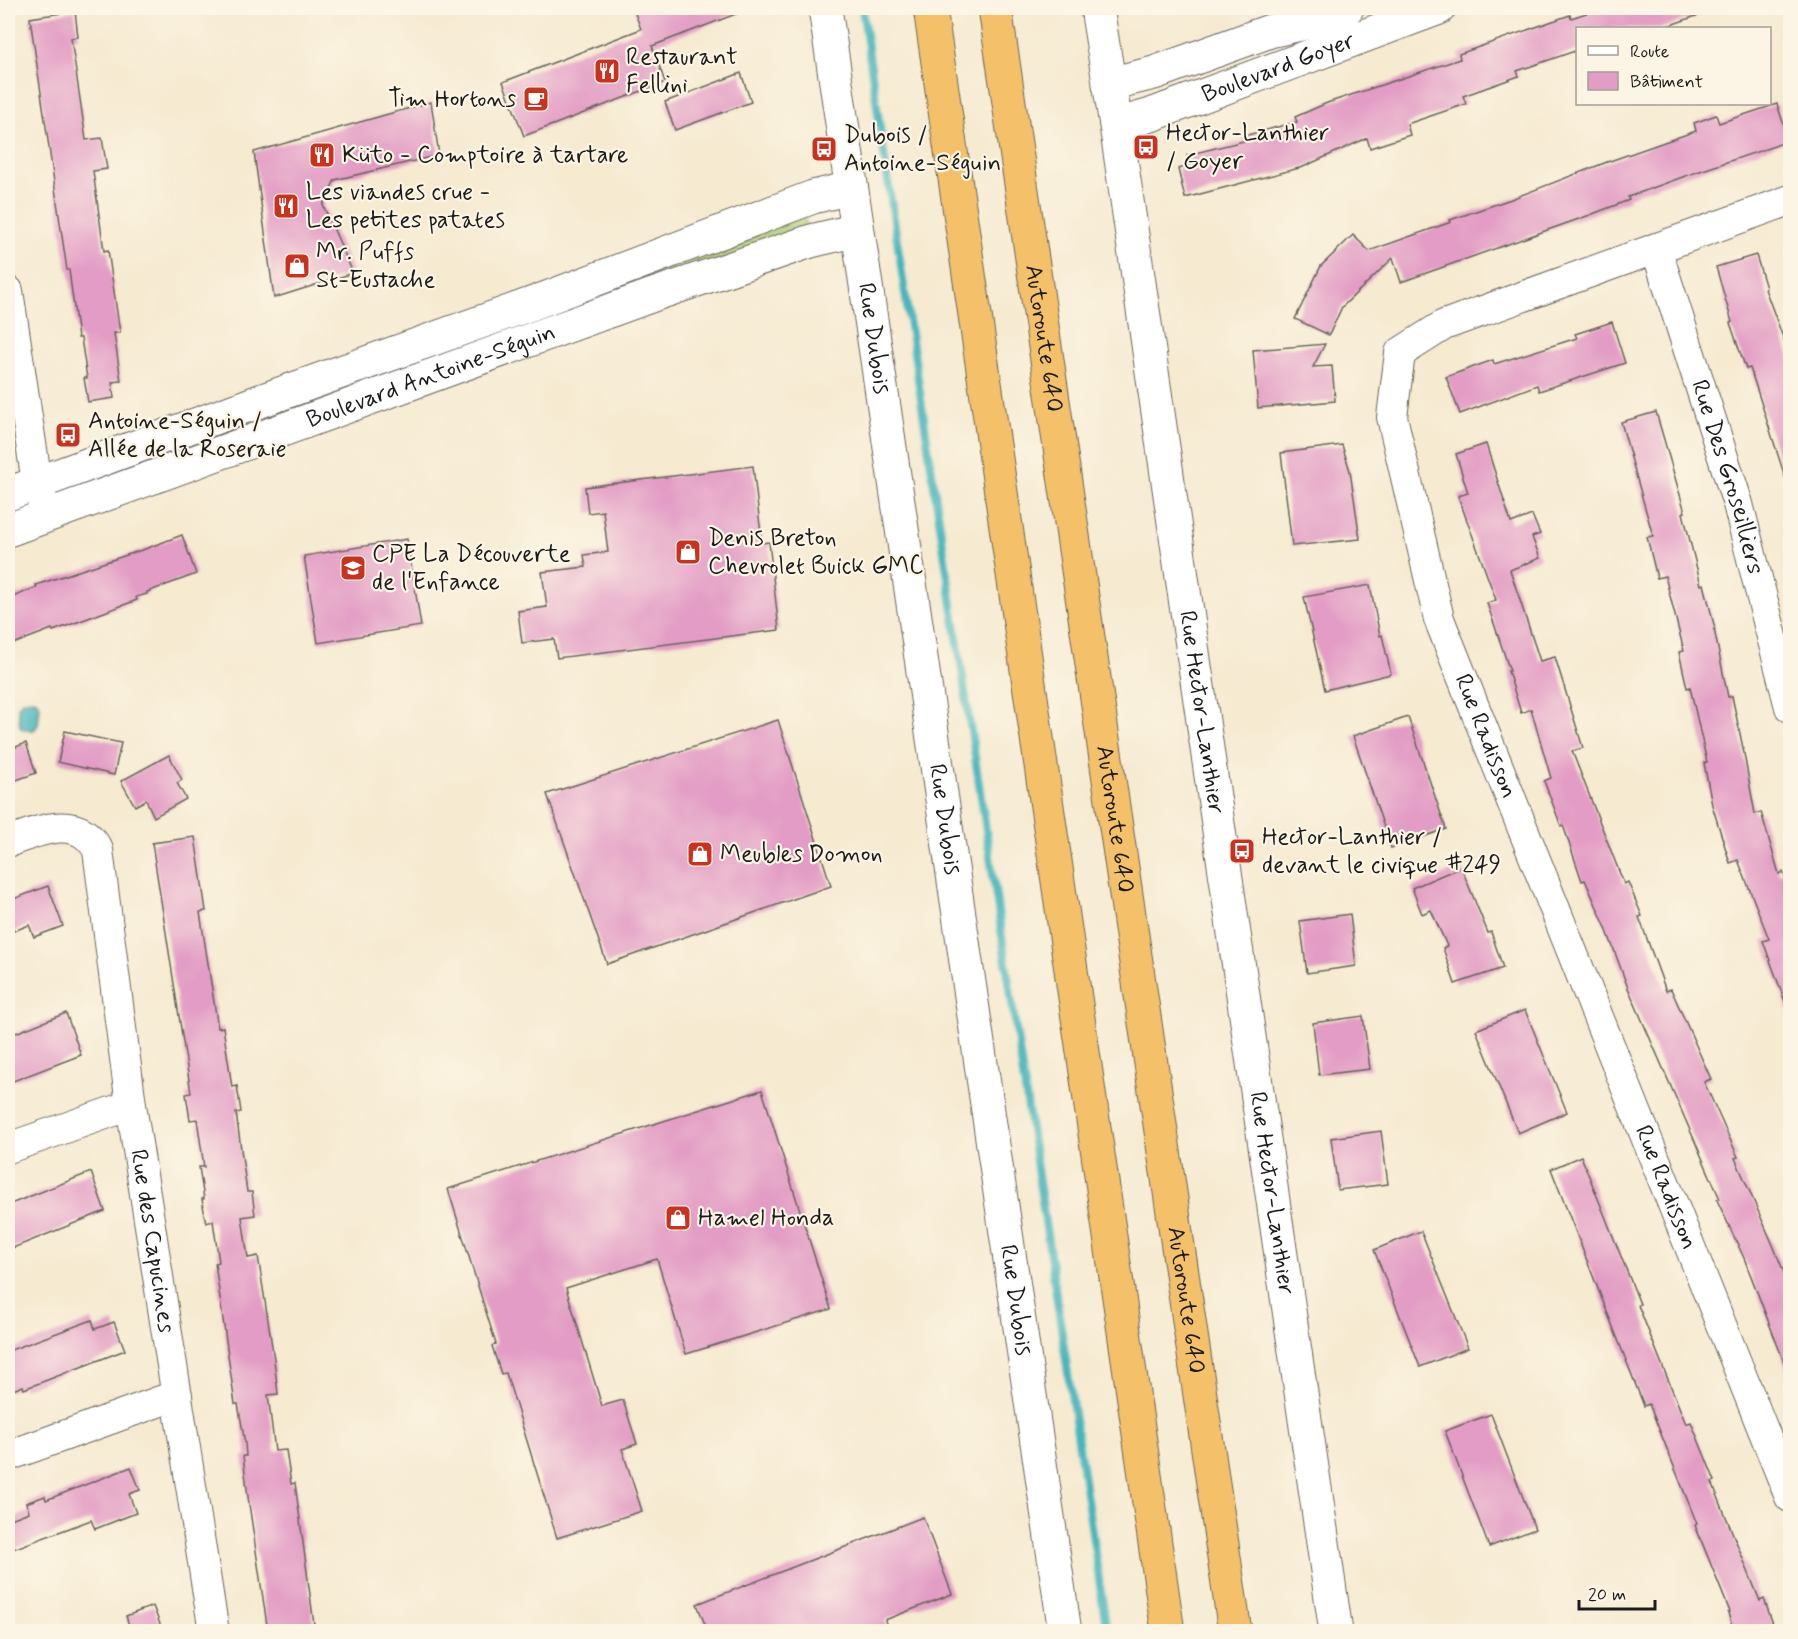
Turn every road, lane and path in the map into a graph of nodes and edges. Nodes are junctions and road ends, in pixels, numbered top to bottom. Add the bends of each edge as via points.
1 (825, 8) edge
2 (930, 8) edge
3 (995, 8) edge
4 (1097, 8) edge
5 (1347, 8) edge
6 (1439, 8) edge
7 (1109, 84) junction
8 (1116, 125) junction
9 (851, 188) junction
10 (1791, 200) edge
11 (857, 230) junction
12 (1656, 248) junction
13 (8, 291) edge
14 (531, 304) junction
15 (540, 337) junction
16 (343, 371) junction
17 (353, 405) junction
18 (22, 488) edge
19 (47, 515) junction
20 (8, 530) edge
21 (1791, 707) edge
22 (8, 842) edge
23 (131, 1105) junction
24 (8, 1148) edge
25 (177, 1395) junction
26 (8, 1456) edge
27 (1791, 1497) edge
28 (214, 1632) edge
29 (1065, 1632) edge
30 (1168, 1632) edge
31 (1235, 1632) edge
32 (1336, 1632) edge

1 - 9 street, Rue Dubois
2 - 30 highway
3 - 31 highway, Autoroute 640
4 - 7 street, Rue Hector-Lanthier
5 - 7 street, Boulevard Goyer via 1154,73
6 - 8 street, Boulevard Goyer
7 - 8 street, Rue Hector-Lanthier
8 - 32 street, Rue Hector-Lanthier
9 - 11 street, Rue Dubois
9 - 14 street, Boulevard Antoine-Séguin via 813,197
10 - 12 street
11 - 15 street, Boulevard Antoine-Séguin via 799,245
11 - 29 street, Rue Dubois
12 - 21 street, Rue Des Groseilliers via 1738,504
12 - 27 street, Rue Radisson via 1444,325 1400,353 1392,417 1439,619
13 - 18 street
14 - 15 street
14 - 16 street, Boulevard Antoine-Séguin
15 - 17 street, Boulevard Antoine-Séguin
16 - 17 street
16 - 18 street, Boulevard Antoine-Séguin
17 - 19 street, Boulevard Antoine-Séguin
18 - 19 street
19 - 20 street, Boulevard Antoine-Séguin
22 - 23 street, Rue des Capucines via 59,826 82,833 98,850
23 - 24 street
23 - 25 street, Rue des Capucines
25 - 26 street
25 - 28 street, Rue des Capucines

